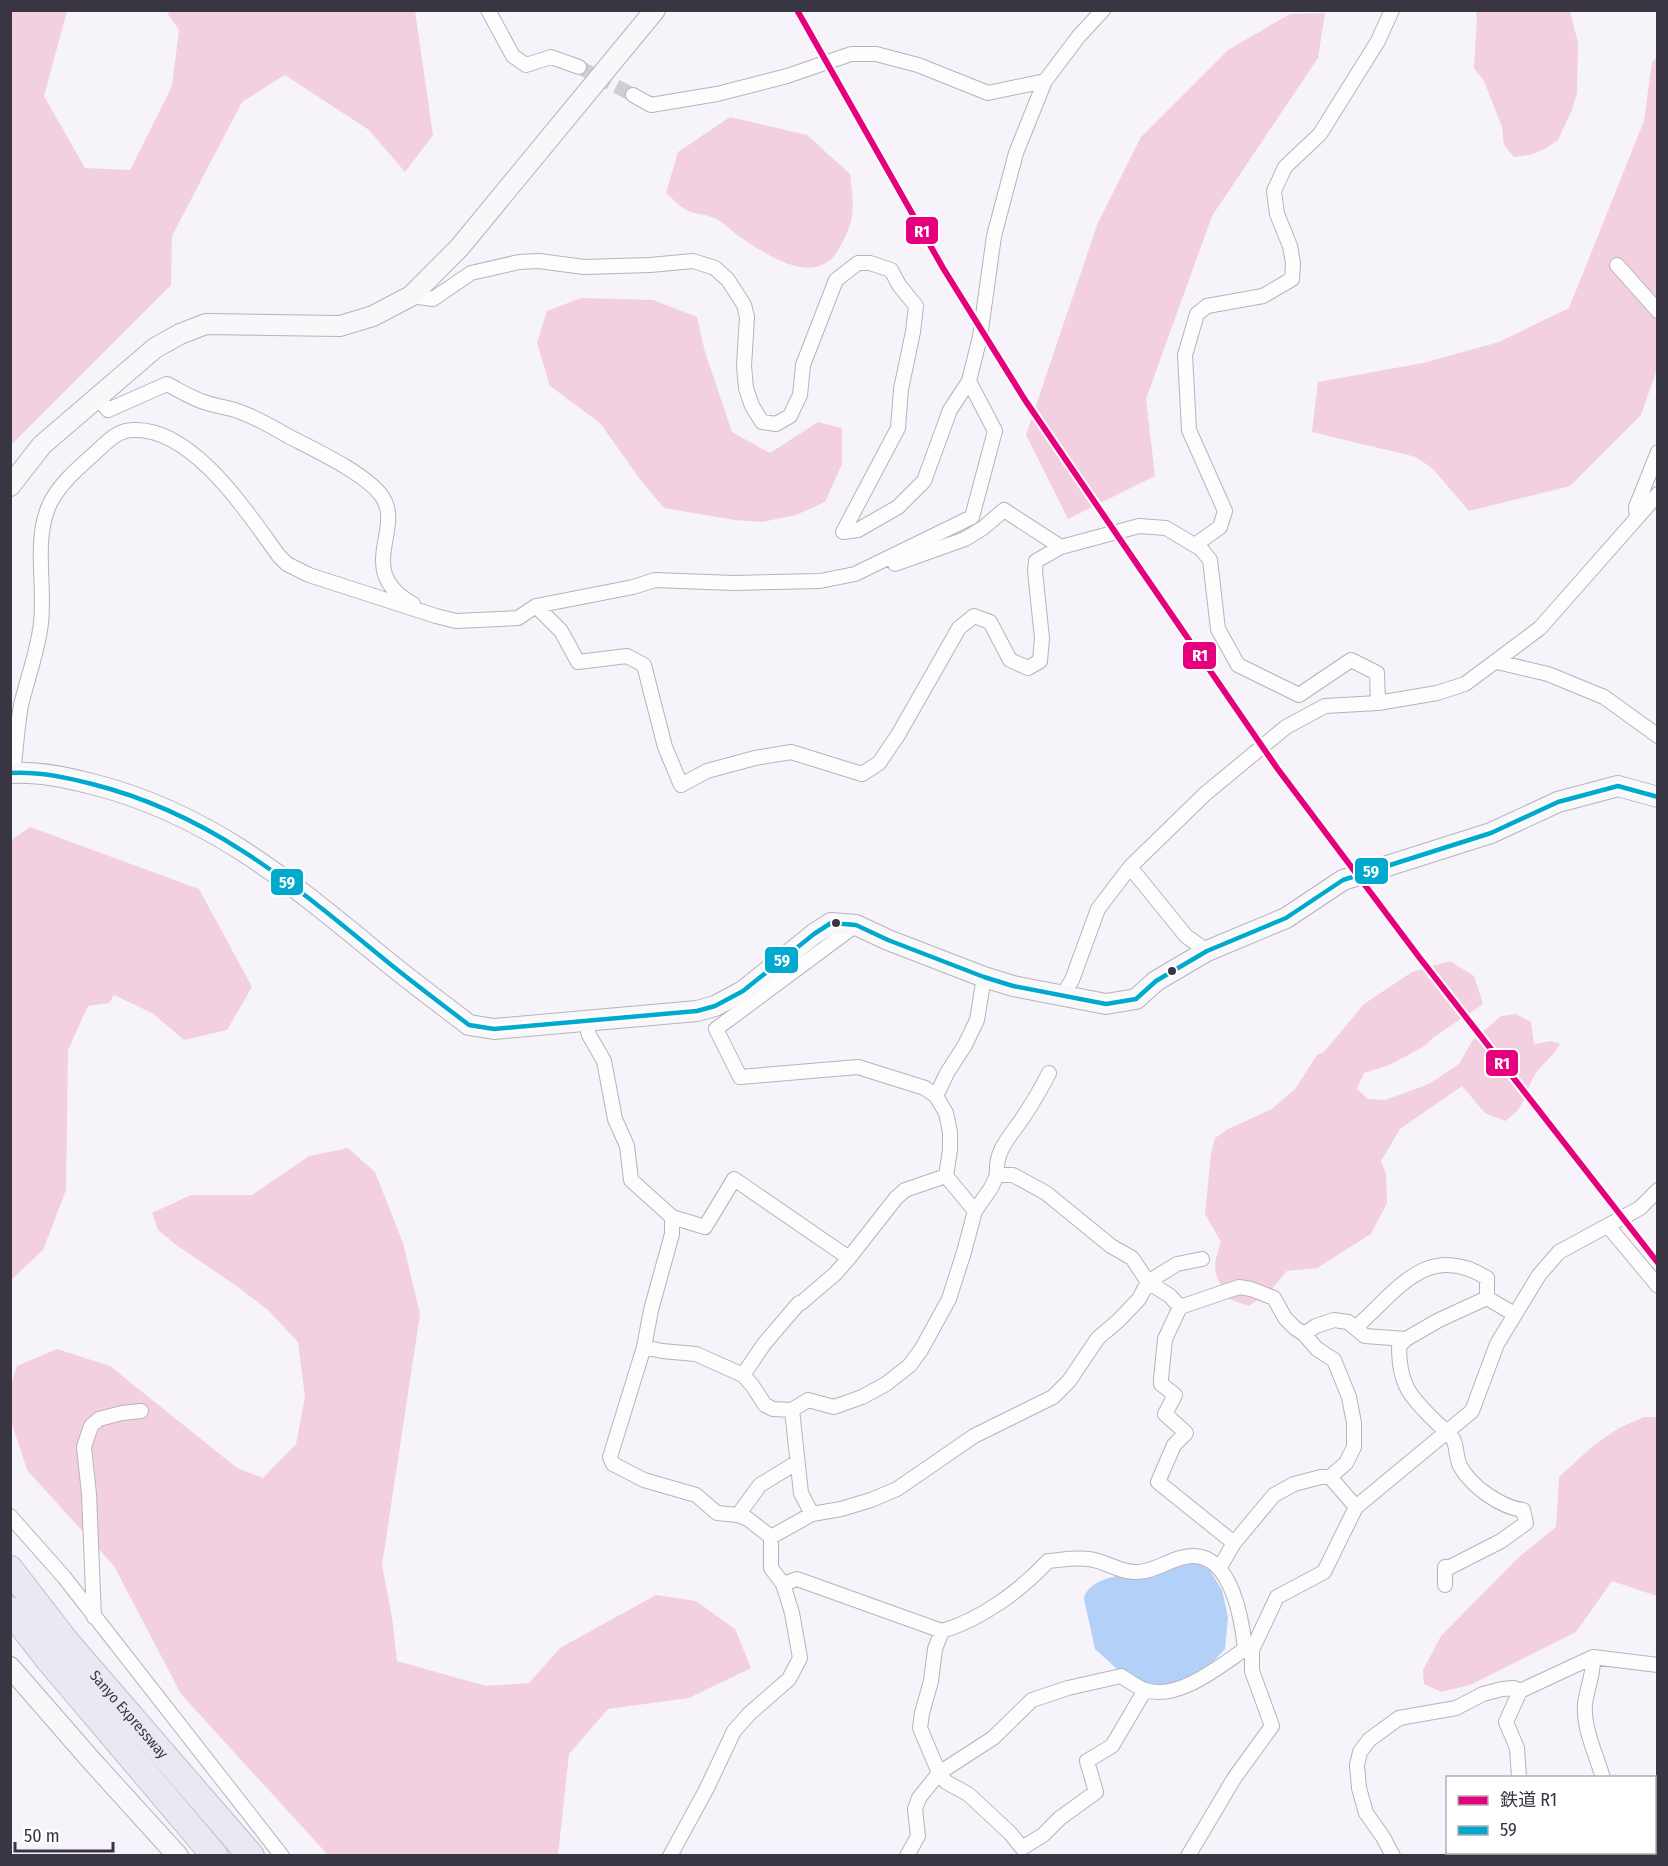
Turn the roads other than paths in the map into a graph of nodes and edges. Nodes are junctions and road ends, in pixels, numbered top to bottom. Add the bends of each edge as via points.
1 (488, 10) edge
2 (655, 10) edge
3 (1103, 10) edge
4 (1392, 10) edge
5 (579, 68) tunnel mouth
6 (1045, 81) junction
7 (633, 95) tunnel mouth
8 (1617, 265) dead end
9 (411, 296) junction
10 (1658, 311) edge
11 (969, 381) junction
12 (97, 398) junction
13 (1658, 452) edge
14 (10, 486) edge
15 (1658, 494) edge
16 (1637, 518) junction
17 (1195, 545) junction
18 (1061, 547) junction
19 (880, 562) junction
20 (536, 606) junction
21 (436, 616) junction
22 (1497, 662) junction
23 (1378, 703) junction
24 (1658, 736) edge
25 (12, 773) edge
26 (1658, 796) edge
27 (1130, 867) junction
28 (855, 925) junction
29 (1207, 951) junction
30 (984, 977) junction
31 (1061, 997) junction
32 (586, 1022) junction
33 (1049, 1073) dead end
34 (936, 1096) junction
35 (997, 1175) junction
36 (946, 1176) junction
37 (1658, 1190) edge
38 (975, 1210) junction
39 (672, 1217) junction
40 (1608, 1226) junction
41 (849, 1258) junction
42 (1202, 1259) dead end
43 (1148, 1282) junction
44 (1658, 1286) edge
45 (1487, 1298) junction
46 (1180, 1307) junction
47 (1514, 1314) junction
48 (1356, 1328) junction
49 (1304, 1334) junction
50 (1406, 1339) junction
51 (644, 1347) junction
52 (743, 1375) junction
53 (792, 1410) junction
54 (141, 1411) dead end
55 (1446, 1433) junction
56 (796, 1463) junction
57 (1330, 1477) junction
58 (1356, 1507) junction
59 (812, 1514) junction
60 (738, 1515) junction
61 (10, 1516) edge
62 (771, 1537) junction
63 (1234, 1543) junction
64 (1220, 1567) junction
65 (10, 1569) edge
66 (783, 1584) junction
67 (1445, 1585) dead end
68 (10, 1610) edge
69 (94, 1617) junction
70 (942, 1631) junction
71 (1249, 1649) junction
72 (1593, 1657) junction
73 (1658, 1665) edge
74 (10, 1667) edge
75 (1145, 1690) junction
76 (1520, 1691) junction
77 (939, 1773) junction
78 (1519, 1776) edge
79 (1602, 1776) edge
80 (178, 1856) edge
81 (215, 1856) edge
82 (251, 1856) edge
83 (282, 1856) edge
84 (670, 1856) edge
85 (907, 1856) edge
86 (1188, 1856) edge
87 (1393, 1856) edge

1 - 5 street via 513,57 526,65 550,57
2 - 9 main road via 459,248
3 - 6 street
4 - 17 street via 1320,134 1285,167 1274,191 1277,214 1290,246 1292,279 1263,296 1207,306 1197,314 1185,355 1189,430 1225,511 1220,527
6 - 7 street via 988,93 918,65 876,54 851,54 788,76 717,94 651,105
6 - 11 street via 1016,153 993,236 980,337
8 - 10 street
9 - 11 street via 433,299 471,273 519,262 584,267 693,261 715,268 744,305 744,366 752,406 762,422 776,424 790,416 800,395 803,364 836,280 858,263 891,270 916,306 898,428 843,532 858,530 898,507 924,481 950,410
9 - 12 main road via 373,316 340,326 207,324 155,348
11 - 19 street via 995,431 972,518
12 - 14 main road via 42,445
12 - 21 street via 108,410 167,384 203,402 246,414 338,463 381,495 389,511 383,550 388,582 405,600
13 - 16 street via 1636,507
15 - 16 street
16 - 22 street via 1540,628
17 - 18 street via 1166,528 1139,526
17 - 23 street via 1210,560 1218,629 1238,665 1299,695 1351,660 1377,673
18 - 19 street via 1004,510 965,539 888,567
18 - 20 street via 1036,561 1040,661 1028,668 1010,660 990,622 974,616 959,628 879,763 862,774 791,752 707,771 681,784 665,747 644,665 627,656 578,662 561,631
19 - 20 street via 855,574 820,581 655,580
20 - 21 street via 518,618 456,621
21 - 25 street via 287,564 201,460 148,431 131,430 115,435 57,492 48,508 43,528 41,629 21,707
22 - 23 street via 1465,684
22 - 24 street via 1548,674 1604,697
23 - 27 street via 1325,706 1286,727 1206,794
25 - 32 main road via 71,778 187,818 228,841 313,902 469,1025 494,1029
26 - 29 main road via 1618,786 1558,802 1491,833 1343,880 1286,918
27 - 29 street via 1186,936
27 - 31 street via 1098,909 1072,980
28 - 30 main road
28 - 32 main road via 831,923 743,991 715,1006
28 - 34 street via 716,1029 740,1077 858,1067 925,1088
29 - 31 main road via 1156,981 1136,999 1106,1004
30 - 31 main road
30 - 34 street via 976,1020
32 - 39 street via 604,1061 615,1119 627,1146 631,1180
33 - 35 street via 1000,1148
34 - 36 street via 946,1113 950,1132
35 - 38 street
35 - 43 street via 1013,1175 1046,1193 1111,1246 1132,1258
36 - 38 street
36 - 41 street via 905,1190
37 - 40 street via 1640,1208
38 - 53 street via 949,1299 910,1365 862,1397 834,1407 808,1400
39 - 41 street via 705,1227 734,1179
39 - 51 street via 672,1234
40 - 44 street
40 - 47 street via 1559,1252
41 - 52 street via 799,1303
42 - 43 street via 1177,1264
43 - 46 street
43 - 59 street via 1139,1299 1098,1338 1069,1381 1053,1397 974,1436 897,1489 841,1509
45 - 47 street
45 - 48 street via 1487,1278 1474,1270 1431,1266 1411,1275
45 - 50 street
46 - 49 street via 1239,1287 1251,1289 1274,1298 1286,1318
46 - 63 street via 1165,1339 1161,1384 1175,1395 1165,1414 1186,1433 1174,1445 1158,1482
47 - 55 street via 1497,1344 1472,1410
48 - 49 street via 1334,1320
48 - 50 street via 1365,1336
49 - 57 street via 1334,1360 1351,1406 1353,1447 1346,1462
50 - 55 street via 1400,1346 1399,1364 1405,1386
51 - 52 street via 696,1353
51 - 60 street via 610,1457 613,1464 644,1479 696,1495 717,1513
52 - 53 street via 765,1405
53 - 56 street
54 - 69 street via 99,1419 91,1426 84,1447
55 - 58 street
55 - 67 street via 1453,1439 1459,1464 1468,1478 1499,1504 1523,1510 1526,1523 1501,1541 1445,1567
56 - 59 street via 801,1493
56 - 60 street via 760,1485
57 - 58 street
57 - 63 street via 1294,1484 1274,1495
58 - 71 street via 1324,1572 1277,1597
59 - 62 street
60 - 62 street via 748,1518
61 - 69 street via 64,1576
62 - 66 street via 771,1568
63 - 64 street
64 - 70 street via 1193,1556 1140,1573 1089,1559 1048,1561 1031,1580 1004,1599
64 - 71 street via 1242,1620
65 - 82 highway, Sanyo Expressway via 67,1643
66 - 70 street via 797,1579
66 - 84 street via 800,1658 789,1679 734,1731
68 - 81 highway, Sanyo Expressway
69 - 83 street
70 - 77 street via 920,1728
71 - 75 street via 1185,1687 1163,1693
71 - 86 street via 1252,1671 1272,1726 1235,1777
72 - 73 street
72 - 76 street
72 - 79 street via 1585,1721
74 - 80 main road
75 - 77 street via 1121,1676 1032,1700 993,1738
75 - 77 street via 1112,1746 1087,1761 1096,1792 1022,1848 968,1794 946,1782
76 - 78 street via 1506,1722 1517,1748
76 - 87 street via 1503,1689 1456,1708 1399,1718 1369,1740 1357,1765 1359,1788 1366,1813
77 - 85 street via 919,1798 915,1809 918,1836

